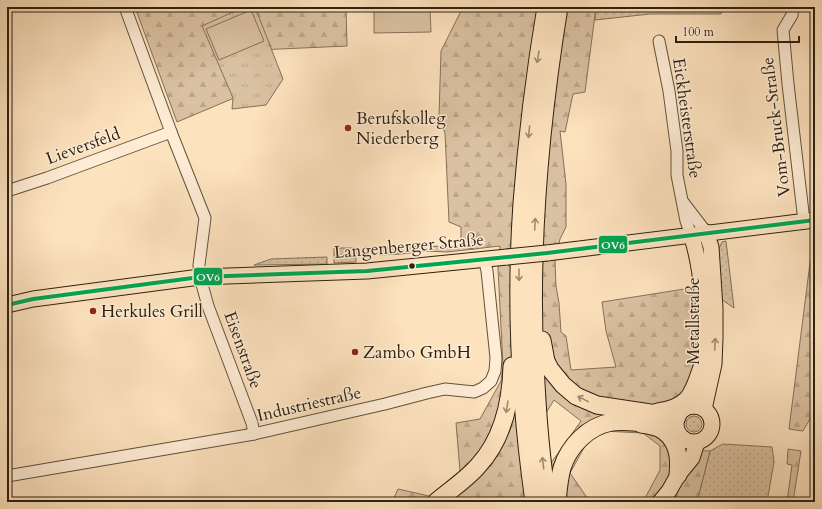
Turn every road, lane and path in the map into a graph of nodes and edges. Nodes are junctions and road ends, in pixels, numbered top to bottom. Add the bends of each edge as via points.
1 (125, 7) edge
2 (546, 7) edge
3 (559, 7) edge
4 (793, 7) edge
5 (659, 41) dead end
6 (171, 132) junction
7 (7, 191) edge
8 (682, 200) junction
9 (809, 220) edge
10 (706, 232) junction
11 (691, 234) junction
12 (484, 258) junction
13 (200, 277) junction
14 (7, 305) edge
15 (533, 319) junction
16 (520, 338) junction
17 (703, 364) junction
18 (699, 407) junction
19 (651, 414) junction
20 (635, 422) junction
21 (683, 432) junction
22 (254, 434) junction
23 (678, 475) junction
24 (7, 476) edge
25 (436, 502) edge
26 (534, 502) edge
27 (548, 502) edge
28 (557, 502) edge
29 (660, 502) edge

1 - 6 street, Eisenstraße
2 -> 16 highway via 533,93 522,203 519,266
15 -> 3 highway via 540,158
4 - 9 street, Vom-Bruck-Straße via 792,15 783,30 788,84
5 - 8 street, Eickheisterstraße via 669,91 677,151 677,175
6 - 7 street, Lieversfeld
6 - 13 street, Eisenstraße via 205,218 199,265
8 - 10 street, Eickheisterstraße
8 - 11 street, Eickheisterstraße
9 - 10 main road, Langenberger Straße
10 - 11 main road, Langenberger Straße
18 -> 10 main road, Metallstraße via 714,364 715,308 711,247
11 - 12 main road, Langenberger Straße, bridge via 547,253
11 - 17 main road, Metallstraße via 696,249 703,308
12 - 13 main road, Langenberger Straße via 366,271
12 - 22 street, Industriestraße via 488,271 496,358 491,381 483,388 474,392 426,392
13 - 14 main road, Langenberger Straße via 40,298
13 - 22 street, Eisenstraße
19 -> 15 highway via 597,405 569,391 550,369 544,353 541,332
27 -> 15 highway via 540,443
16 -> 25 highway via 512,354 512,376 500,433 478,466
16 - 26 highway via 522,390
17 - 18 main road, Metallstraße
17 - 19 highway via 691,395 684,403 676,408
18 - 21 main road via 684,409
18 - 21 main road via 709,414 712,421 709,434 704,440
19 - 21 highway
20 - 21 highway via 663,424
20 - 23 highway via 659,428 670,436 676,444
20 - 28 highway via 599,425 578,441 568,454 562,469
21 - 23 main road via 685,447
22 - 24 street, Industriestraße
23 - 29 main road

